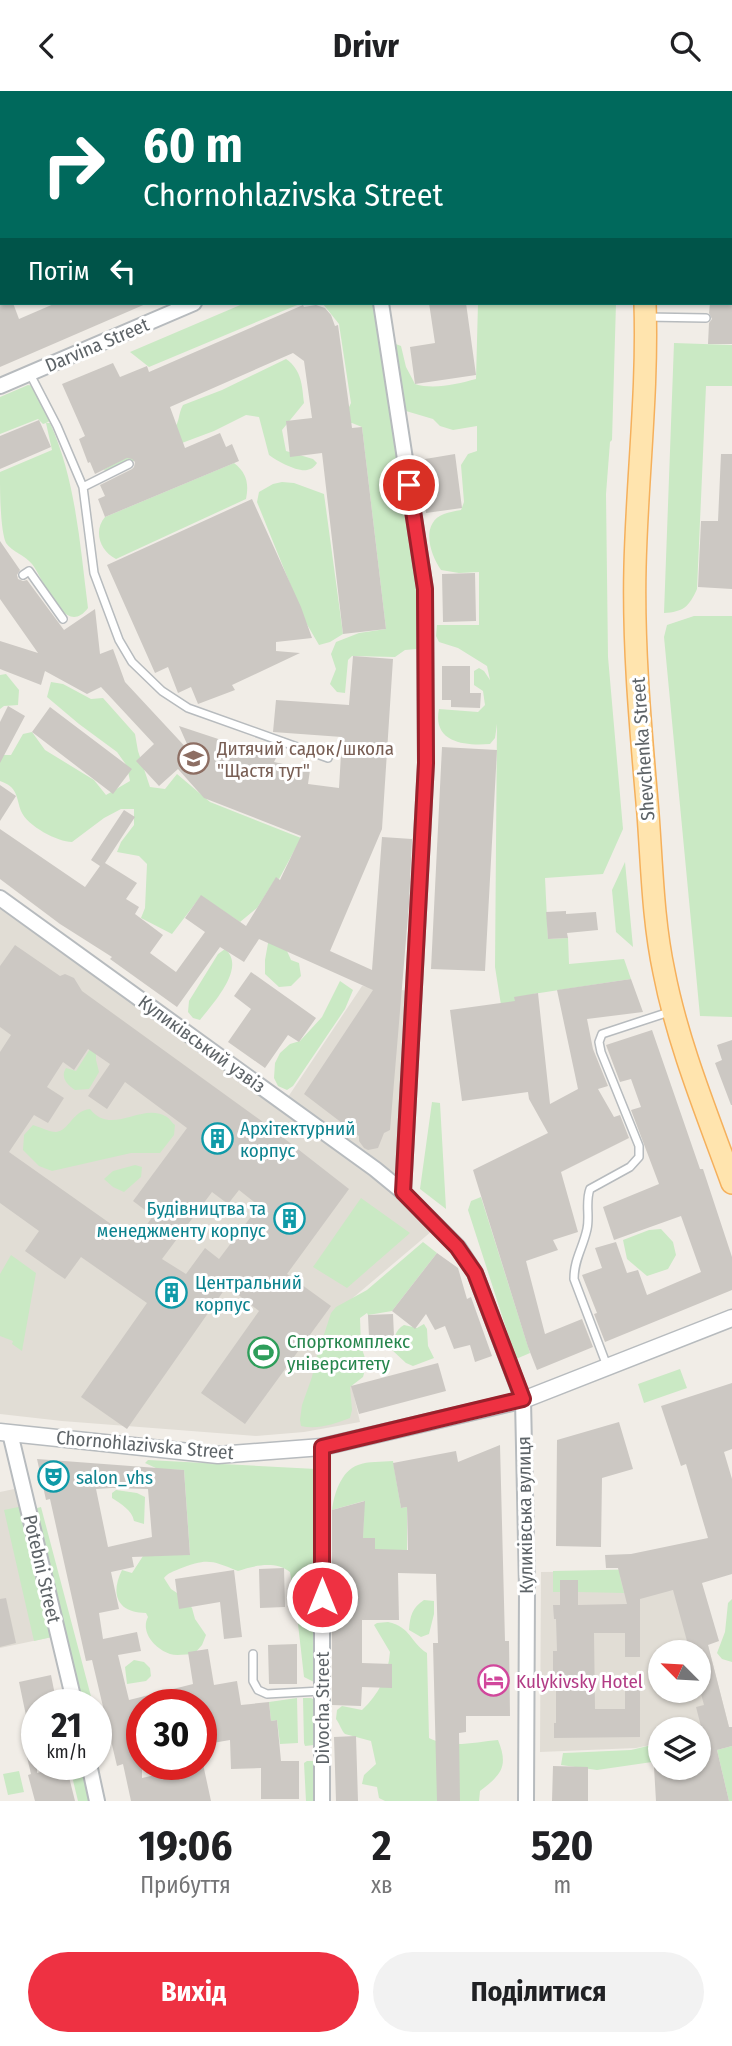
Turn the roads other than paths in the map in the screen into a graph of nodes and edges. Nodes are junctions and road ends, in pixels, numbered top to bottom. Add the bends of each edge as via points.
1 (189, 305) edge
2 (382, 305) edge
3 (646, 310) edge
4 (706, 318) dead end
5 (30, 374) junction
6 (0, 386) edge
7 (130, 464) dead end
8 (83, 487) junction
9 (23, 575) dead end
10 (62, 619) dead end
11 (328, 758) dead end
12 (0, 898) edge
13 (673, 1011) junction
14 (732, 1183) edge
15 (403, 1192) junction
16 (732, 1318) edge
17 (607, 1367) junction
18 (523, 1399) junction
19 (5, 1432) edge
20 (322, 1447) junction
21 (253, 1654) dead end
22 (71, 1689) edge
23 (322, 1691) junction
24 (92, 1780) edge
25 (97, 1801) edge
26 (322, 1801) edge
27 (526, 1801) edge

1 - 5 street, Darvina Street
2 - 15 street via 425,589 426,763
3 - 4 lane
3 - 13 main road, Shevchenka Street via 635,635 652,878
5 - 6 street, Darvina Street
5 - 8 lane
7 - 8 lane
8 - 11 lane via 94,573 132,662 188,708
9 - 10 lane via 29,571
12 - 15 street, Куликівський узвіз
13 - 14 main road, Shevchenka Street
13 - 17 lane via 602,1034 599,1042 639,1146 639,1157 630,1167 590,1189 587,1232 574,1265 574,1279
15 - 18 street, Куликівська вулиця via 457,1247 475,1273
16 - 17 street, Chornohlazivska Street
17 - 18 street, Chornohlazivska Street
18 - 20 street, Chornohlazivska Street
18 - 27 street, Куликівська вулиця
19 - 20 street, Chornohlazivska Street via 218,1454
19 - 22 street, Potebni Street
20 - 23 street, Divocha Street
21 - 23 lane via 253,1681 258,1690
23 - 26 street, Divocha Street
24 - 25 street

